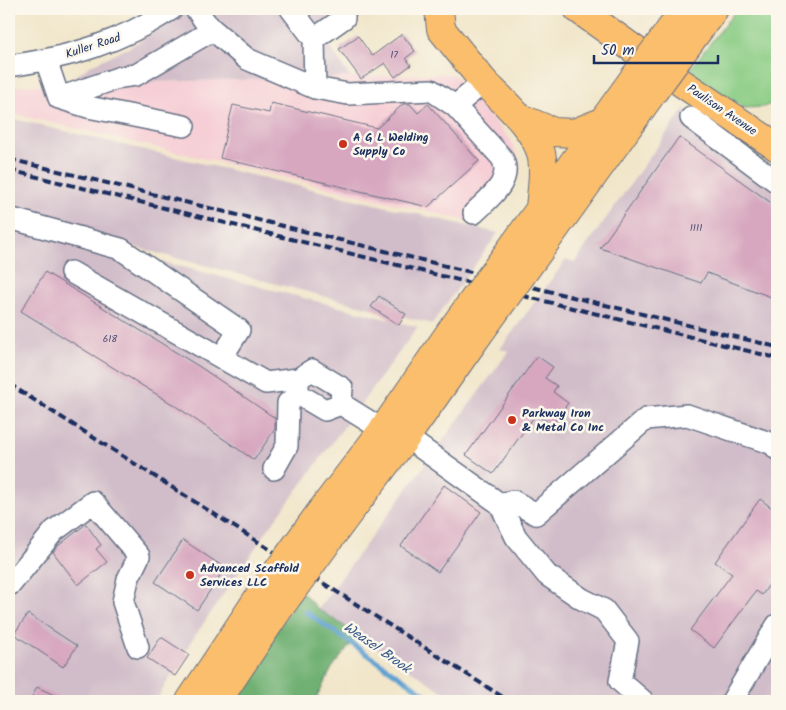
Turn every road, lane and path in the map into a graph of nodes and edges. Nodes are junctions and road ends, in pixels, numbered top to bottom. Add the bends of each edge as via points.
1 (172, 9) edge
2 (196, 9) edge
3 (291, 9) edge
4 (344, 9) edge
5 (423, 9) edge
6 (578, 9) edge
7 (706, 11) edge
8 (440, 19) edge
9 (214, 30) junction
10 (314, 39) junction
11 (46, 60) junction
12 (9, 66) edge
13 (658, 69) junction
14 (484, 82) junction
15 (315, 88) junction
16 (59, 98) junction
17 (455, 106) junction
18 (520, 118) junction
19 (691, 118) dead end
20 (602, 122) junction
21 (184, 126) dead end
22 (777, 147) edge
23 (777, 182) edge
24 (474, 213) dead end
25 (9, 218) edge
26 (540, 223) junction
27 (71, 272) dead end
28 (222, 357) junction
29 (298, 386) junction
30 (394, 434) junction
31 (777, 449) edge
32 (274, 470) dead end
33 (500, 504) junction
34 (9, 585) edge
35 (269, 603) junction
36 (777, 625) edge
37 (138, 647) dead end
38 (190, 701) edge
39 (217, 701) edge
40 (643, 701) edge
41 (732, 701) edge

1 - 11 street, Kuller Road via 126,35 83,52
2 - 9 street
3 - 10 street
4 - 10 street via 344,18
5 - 8 street
6 - 13 main road, Paulison Avenue
7 - 13 main road
8 - 14 main road
9 - 15 street via 247,59
9 - 16 street via 136,75
10 - 15 street
11 - 12 street, Kuller Road
11 - 16 street
13 - 20 main road
13 - 22 main road, Paulison Avenue
13 - 26 main road
14 - 17 street
14 - 18 main road
15 - 17 street via 348,94 431,90
16 - 21 street
17 - 24 street via 506,166 499,187
18 - 20 main road via 561,133 574,133
18 - 26 main road via 539,148 542,159
19 - 23 street
20 - 26 main road
25 - 28 street via 121,249 239,330
26 - 30 main road, bridge
27 - 28 street
28 - 29 street via 266,383
29 - 30 street via 325,410 341,404
29 - 32 street via 288,403 287,446
30 - 33 street
30 - 35 main road, bridge
31 - 33 street via 773,444 687,415 646,419 536,514 513,501
33 - 40 street via 516,537 547,575 604,610 628,641 620,681
34 - 37 street via 54,531 94,502 139,556 128,579 123,602
35 - 38 main road
35 - 39 main road
36 - 41 street

